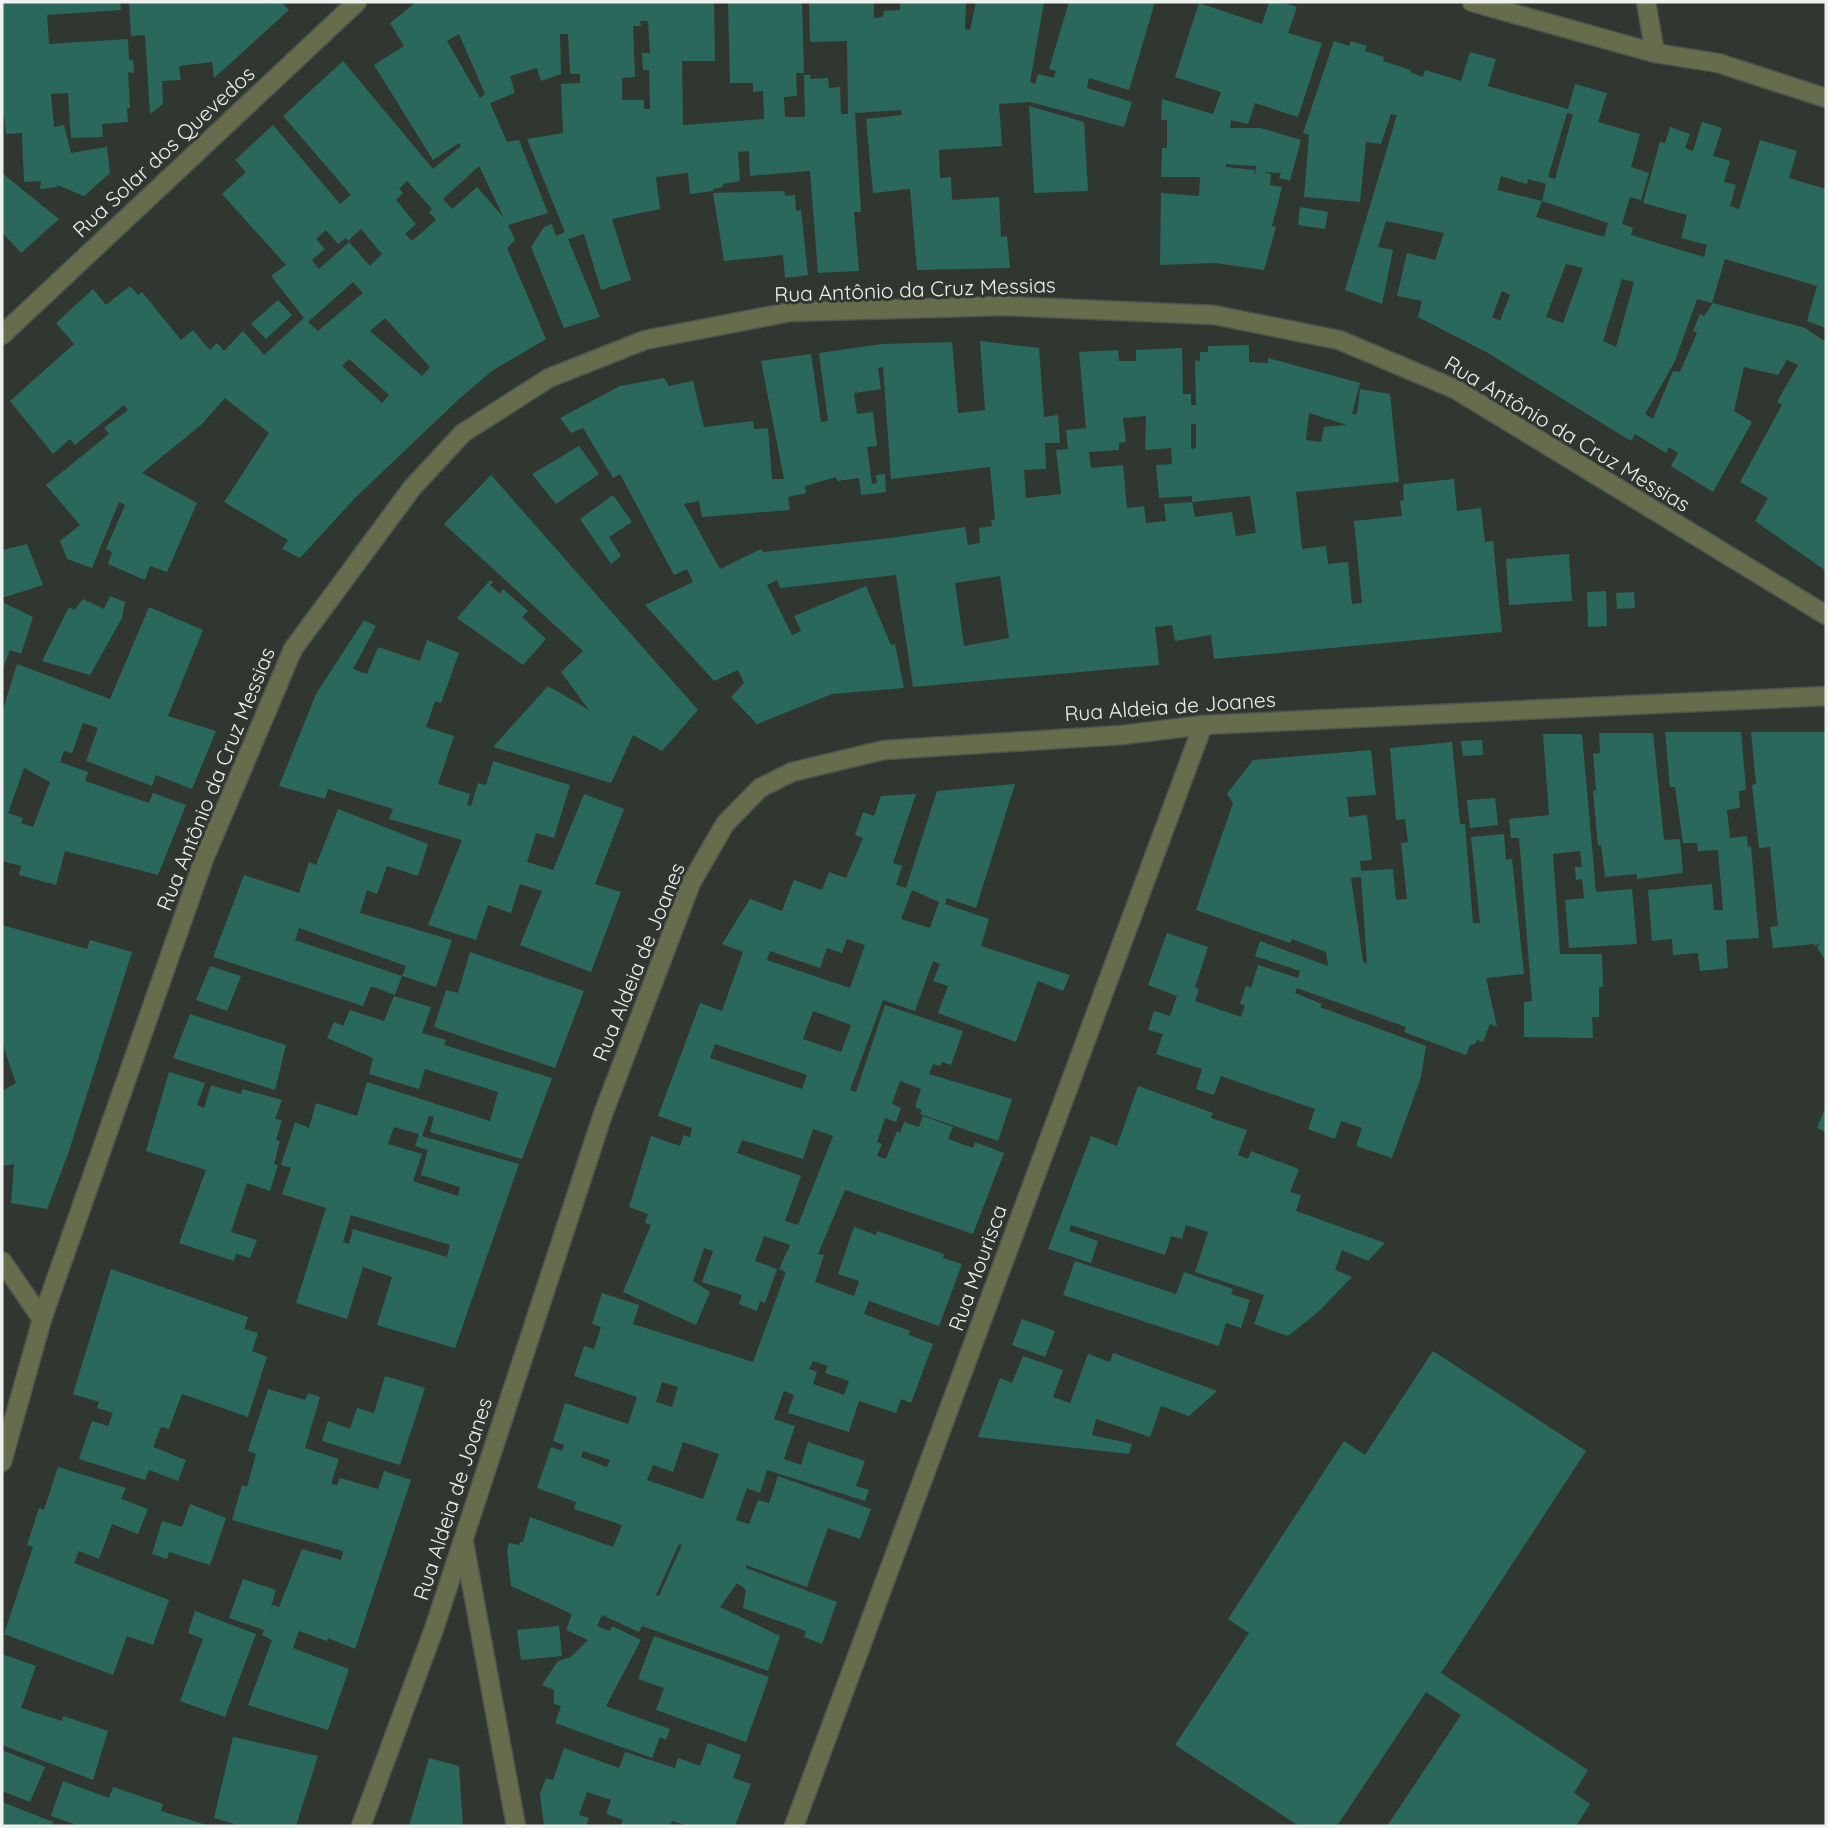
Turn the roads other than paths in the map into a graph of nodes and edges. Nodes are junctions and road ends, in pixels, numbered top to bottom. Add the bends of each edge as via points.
1 (357, 2) edge
2 (1472, 2) edge
3 (1646, 2) edge
4 (1655, 53) junction
5 (1826, 98) edge
6 (2, 335) edge
7 (1826, 615) edge
8 (1826, 696) edge
9 (1203, 725) junction
10 (2, 1261) edge
11 (42, 1319) junction
12 (2, 1462) edge
13 (463, 1539) junction
14 (361, 1826) edge
15 (516, 1826) edge
16 (794, 1826) edge

1 - 6 street, Rua Solar dos Quevedos
2 - 4 street
3 - 4 street
4 - 5 street via 1718,63
7 - 11 street, Rua Antônio da Cruz Messias via 1455,389 1339,340 1214,315 1004,306 790,312 645,340 549,378 463,433 412,488 293,649 204,859
8 - 9 street, Rua Aldeia de Joanes
9 - 13 street, Rua Aldeia de Joanes via 884,750 792,772 760,788 725,824 691,883 603,1114
9 - 16 street, Rua Mourisca
10 - 11 street
11 - 12 street, Rua Antônio da Cruz Messias
13 - 14 street, Rua Aldeia de Joanes
13 - 15 street

